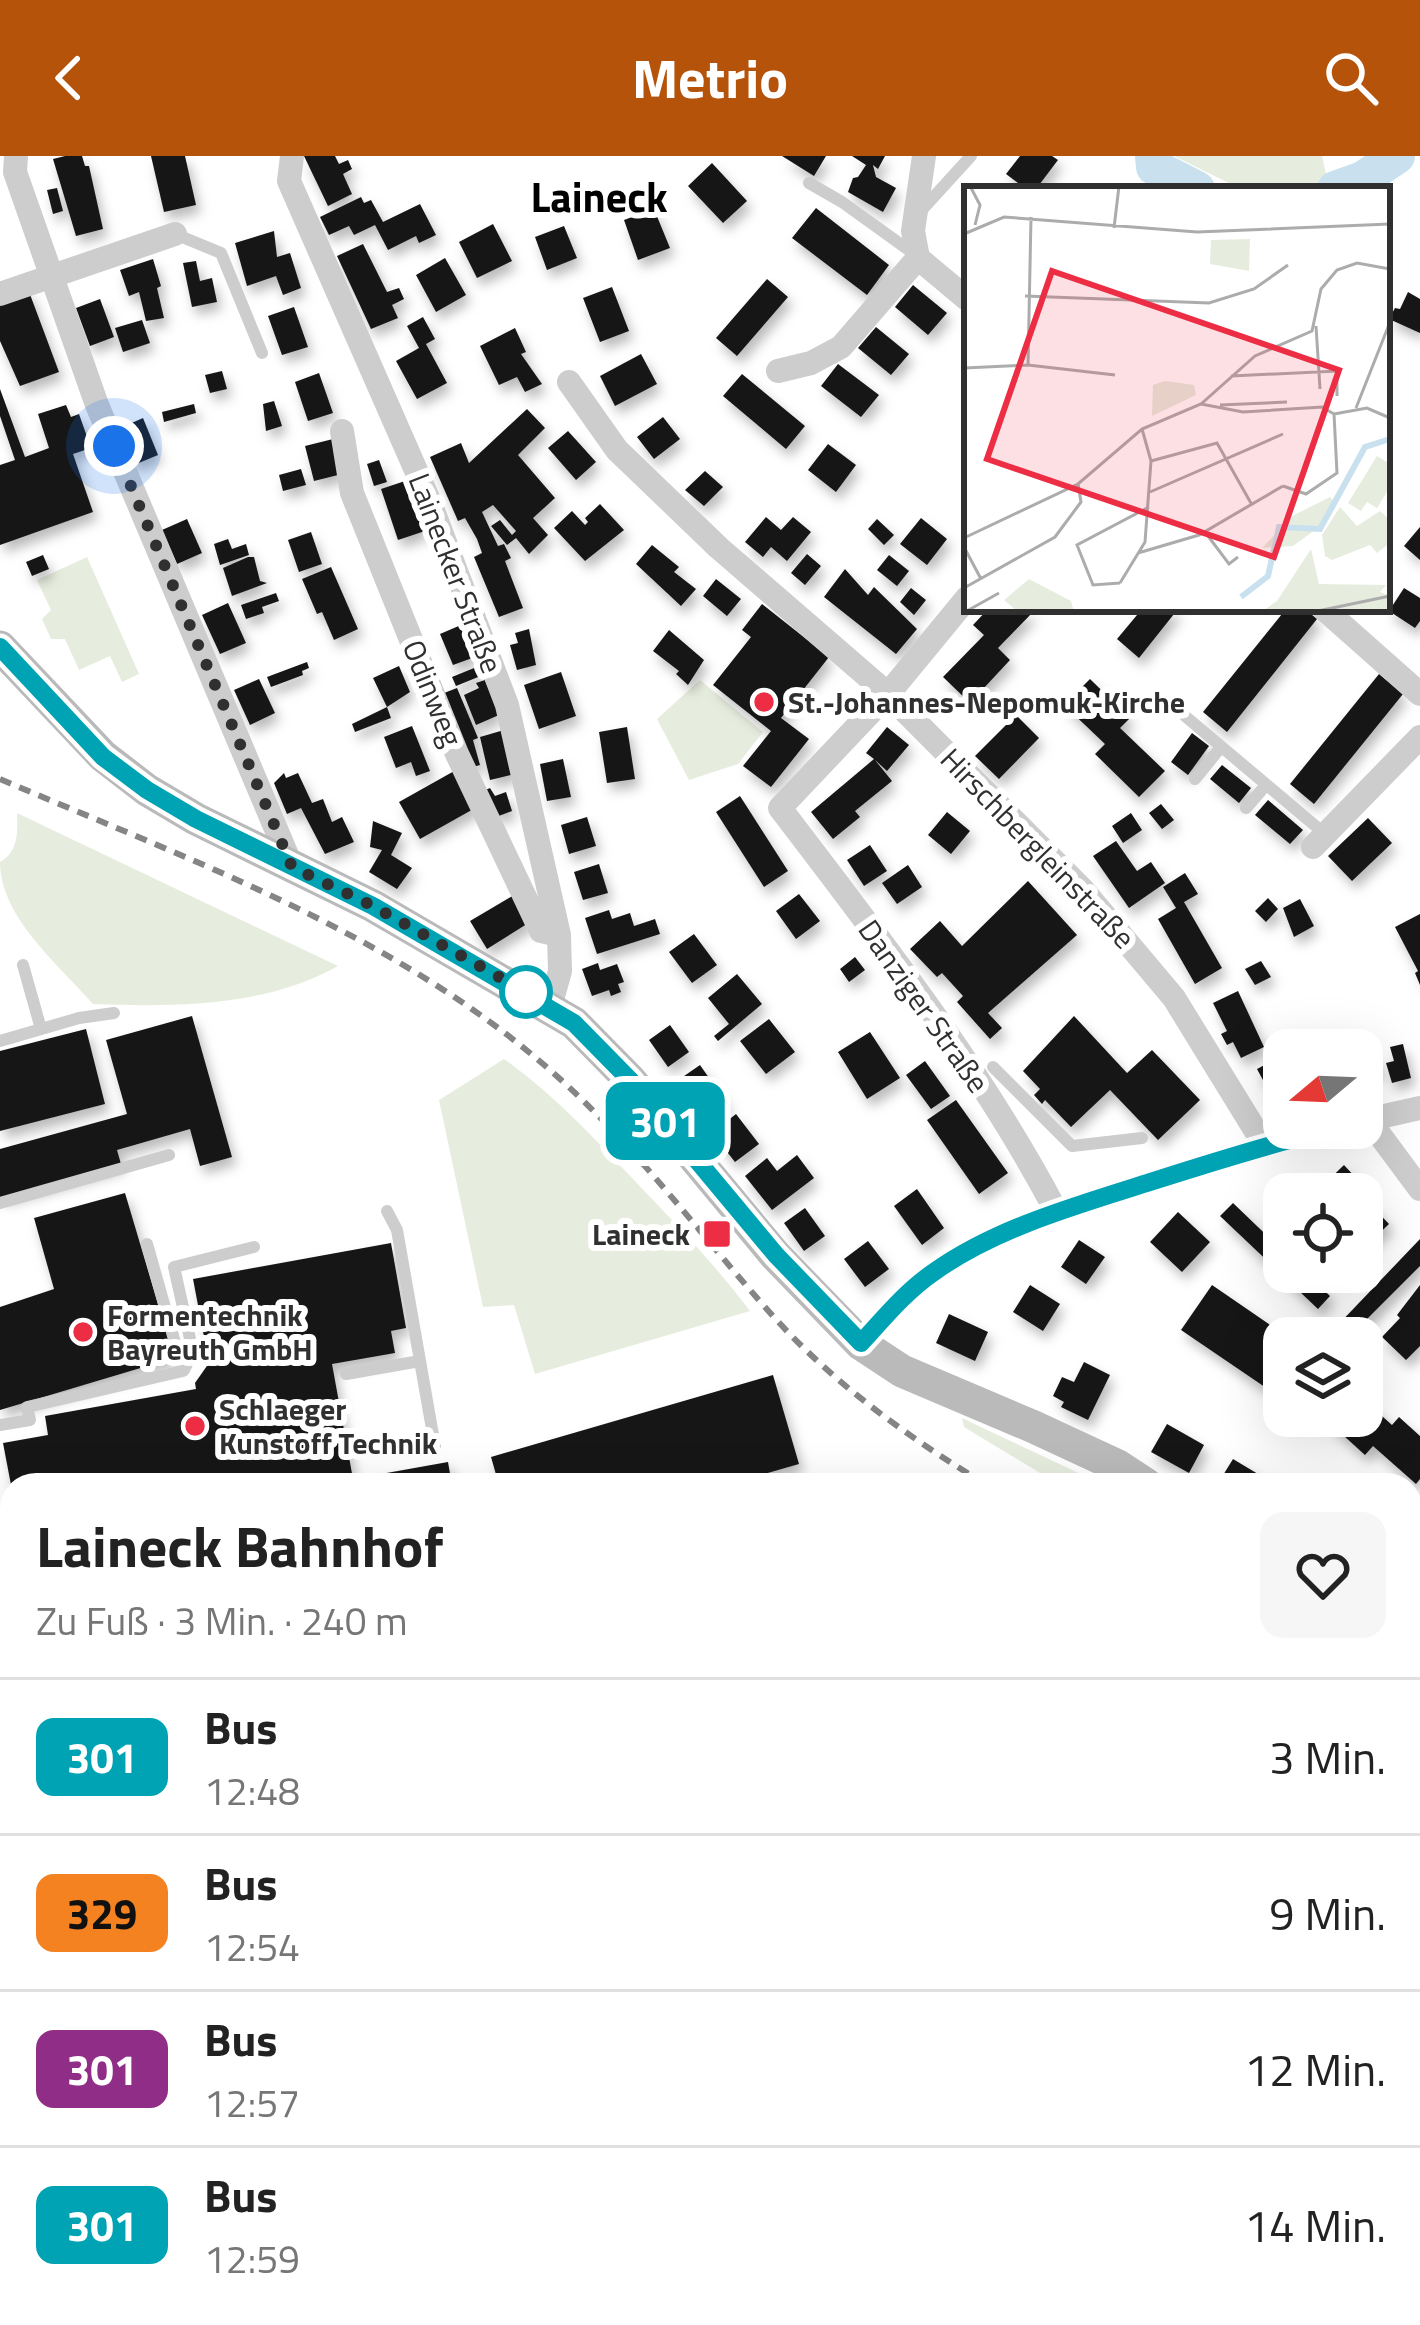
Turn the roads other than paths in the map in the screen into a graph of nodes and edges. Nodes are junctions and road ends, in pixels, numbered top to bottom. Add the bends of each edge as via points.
1 (16, 156) edge
2 (292, 156) edge
3 (924, 156) edge
4 (971, 156) edge
5 (809, 183) dead end
6 (915, 218) junction
7 (175, 234) joint
8 (918, 258) junction
9 (52, 275) junction
10 (0, 294) edge
11 (964, 296) edge
12 (262, 353) dead end
13 (778, 370) dead end
14 (569, 382) dead end
15 (342, 431) dead end
16 (964, 602) edge
17 (1328, 612) edge
18 (0, 647) edge
19 (1416, 681) edge
20 (888, 694) junction
21 (1185, 716) dead end
22 (1420, 736) edge
23 (1221, 747) junction
24 (1195, 779) dead end
25 (1266, 784) junction
26 (1246, 808) dead end
27 (1319, 841) joint
28 (292, 867) junction
29 (559, 935) junction
30 (23, 965) dead end
31 (550, 1006) junction
32 (115, 1013) dead end
33 (41, 1029) junction
34 (0, 1041) edge
35 (993, 1067) dead end
36 (1420, 1108) edge
37 (1383, 1116) edge
38 (1142, 1138) dead end
39 (1263, 1143) edge
40 (1383, 1143) edge
41 (1263, 1147) edge
42 (169, 1155) dead end
43 (1420, 1189) edge
44 (0, 1203) edge
45 (387, 1211) dead end
46 (1056, 1211) junction
47 (147, 1244) dead end
48 (254, 1247) dead end
49 (861, 1343) junction
50 (420, 1361) junction
51 (183, 1372) junction
52 (346, 1374) dead end
53 (0, 1425) edge
54 (434, 1446) dead end
55 (1129, 1473) edge

1 - 9 street
2 - 29 street, Lainecker Straße via 289,181 429,500 507,705
3 - 6 street
4 - 6 lane
5 - 8 lane
6 - 8 street
7 - 9 street
7 - 12 lane via 221,254
8 - 11 street
8 - 13 street via 841,347
9 - 10 street
9 - 28 street via 97,405
14 - 20 street, Hirschbergleinstraße via 617,450
15 - 29 street, Odinweg via 352,493 457,754 542,931
16 - 20 street
17 - 19 street
18 - 28 street via 103,757 147,790
20 - 39 street, Hirschbergleinstraße via 1155,972
20 - 46 street, Danziger Straße via 780,808 942,1030
21 - 23 lane
22 - 27 street
23 - 24 lane
23 - 25 lane
25 - 26 lane
25 - 27 lane
28 - 31 street
29 - 31 street, Lainecker Straße
30 - 33 lane
31 - 49 street via 630,1080
32 - 33 lane
33 - 34 lane
35 - 38 lane via 1072,1146
36 - 37 street
40 - 43 street
41 - 46 street
42 - 44 lane
45 - 50 lane
46 - 49 street via 931,1273
47 - 51 lane
48 - 51 lane via 174,1268 193,1352
49 - 55 street via 902,1371
50 - 52 lane
50 - 54 lane
51 - 53 lane via 27,1407 30,1420

